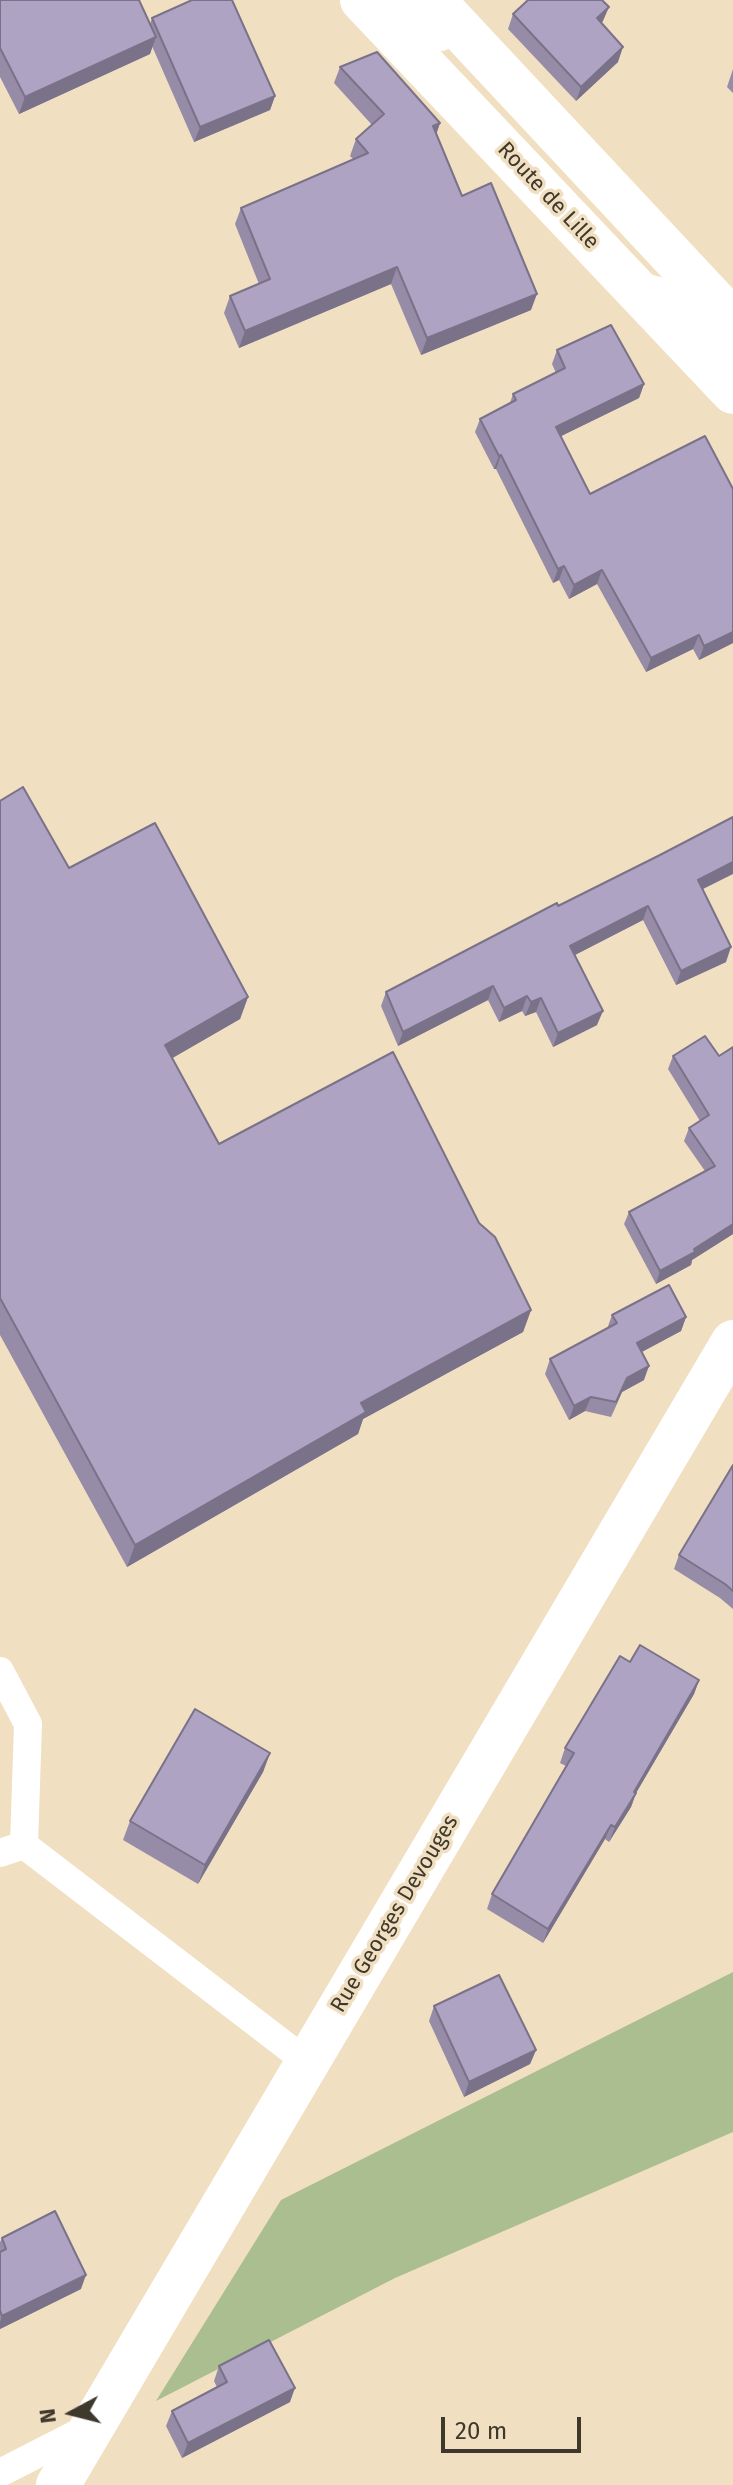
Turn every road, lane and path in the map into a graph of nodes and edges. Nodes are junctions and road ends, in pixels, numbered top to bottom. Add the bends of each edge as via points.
1 (362, 0) edge
2 (405, 0) edge
3 (433, 0) edge
4 (585, 162) junction
5 (632, 284) junction
6 (733, 321) edge
7 (733, 352) edge
8 (733, 392) edge
9 (733, 1342) edge
10 (0, 1671) edge
11 (12, 1849) edge
12 (307, 2062) junction
13 (94, 2425) junction
14 (0, 2473) edge
15 (58, 2485) edge

1 - 5 street, Route de Lille
2 - 4 lane via 534,133
3 - 4 street
4 - 6 street
5 - 7 lane via 682,297
5 - 8 street, Route de Lille
9 - 12 street, Rue Georges Devouges
10 - 11 lane via 28,1724
11 - 12 lane
12 - 13 street, Rue Georges Devouges
13 - 14 lane
13 - 15 street, Rue Georges Devouges

